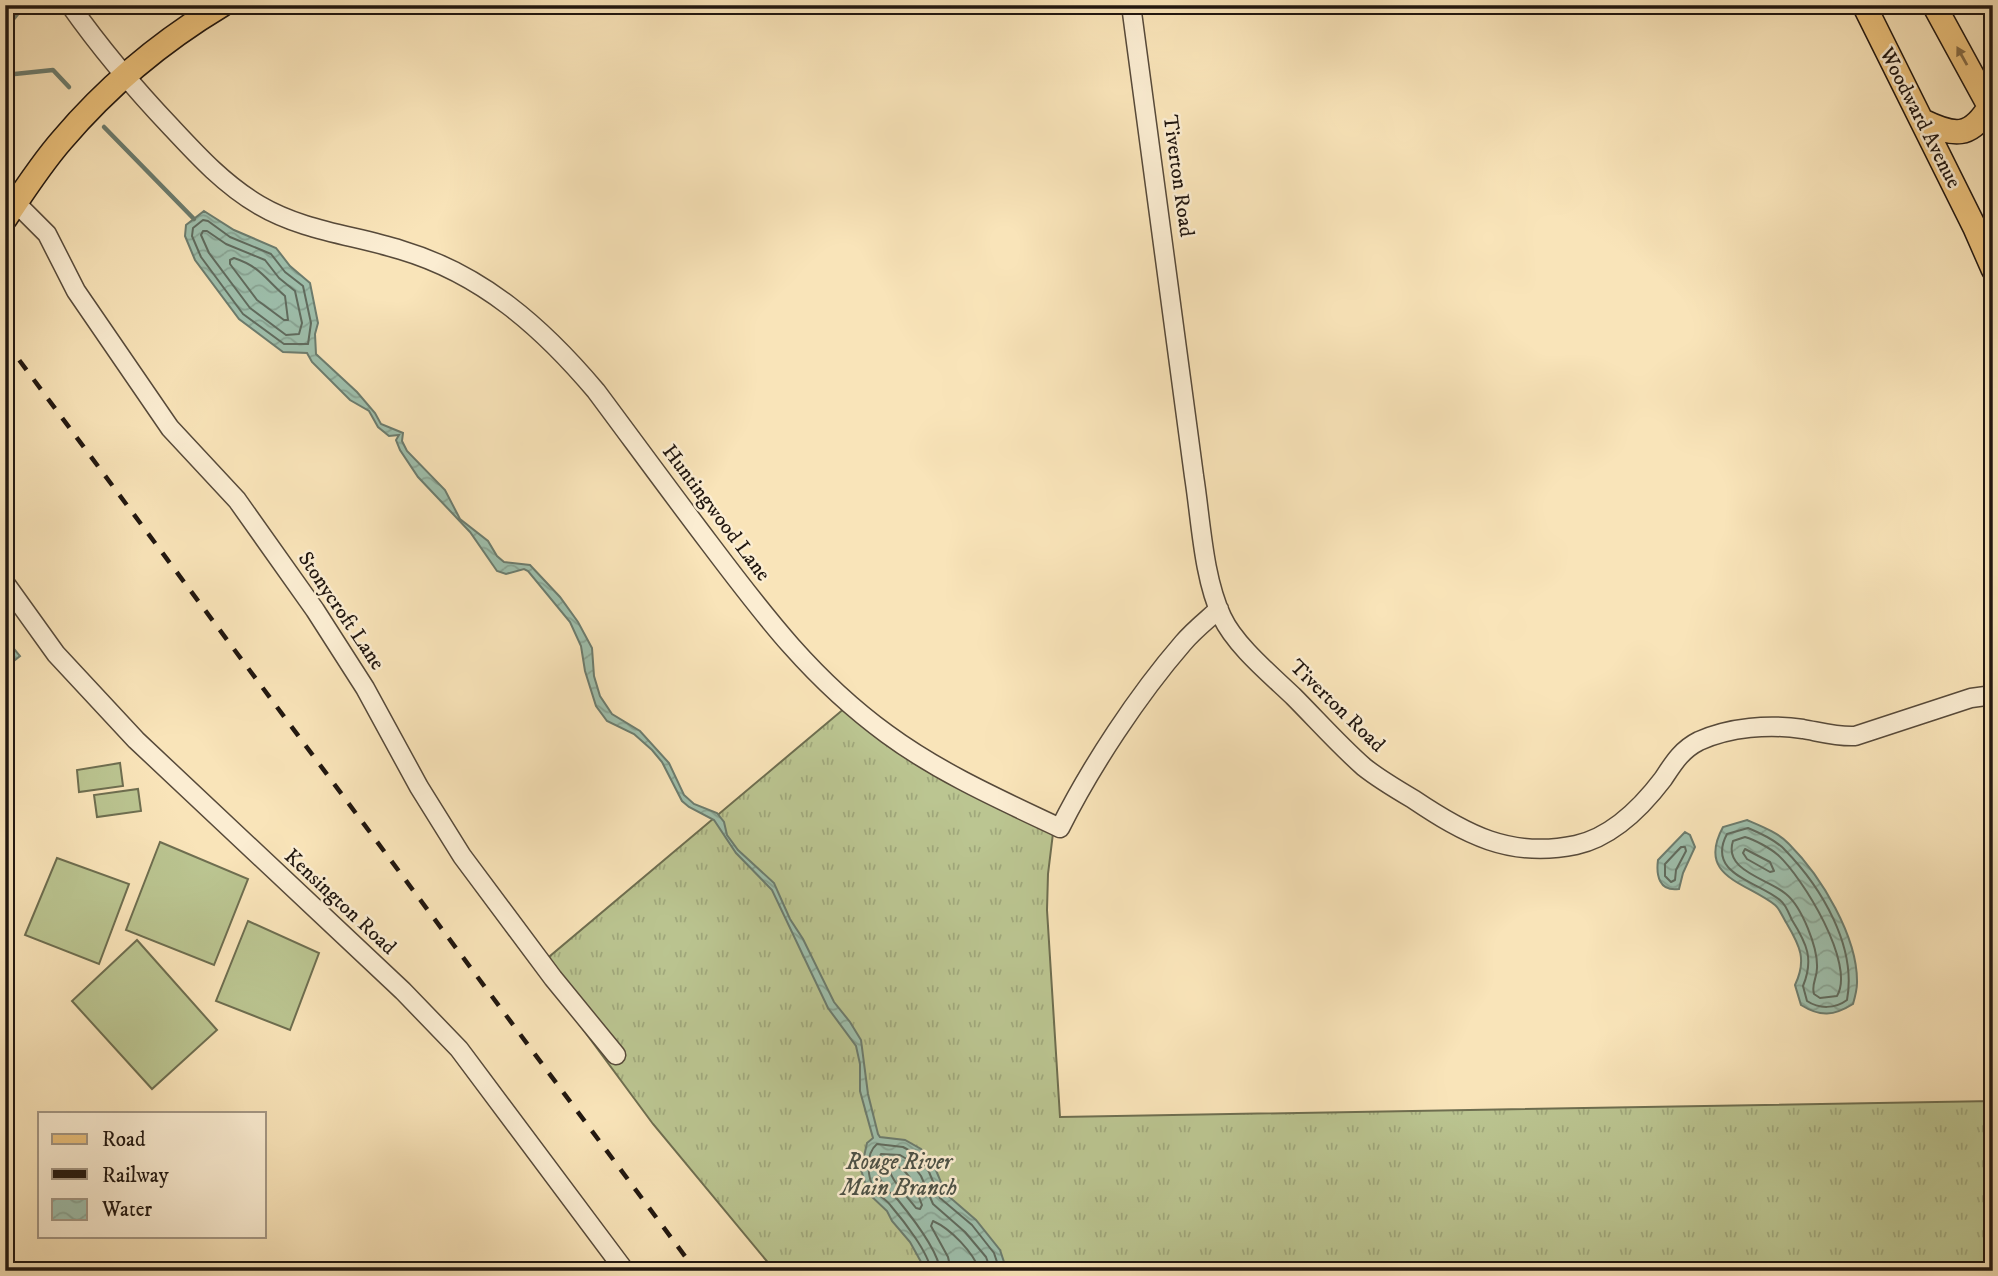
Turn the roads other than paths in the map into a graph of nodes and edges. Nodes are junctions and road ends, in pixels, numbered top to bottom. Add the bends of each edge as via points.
1 (70, 5) edge
2 (222, 5) edge
3 (1131, 5) edge
4 (1864, 5) edge
5 (1934, 5) edge
6 (124, 77) junction
7 (1992, 108) edge
8 (1923, 121) junction
9 (11, 211) edge
10 (1993, 270) edge
11 (5, 583) edge
12 (1219, 609) junction
13 (1993, 695) edge
14 (616, 1055) dead end
15 (625, 1271) edge

1 - 6 street
2 - 6 main road
3 - 12 street, Tiverton Road via 1194,476
4 - 8 main road, Woodward Avenue
7 -> 5 main road
6 - 9 main road via 60,142
6 - 12 street, Huntingwood Lane via 207,165 260,206 302,225 440,263 517,310 596,391 776,631 831,688 921,757 1035,816 1060,828 1157,676 1184,641
7 - 8 main road via 1970,130 1945,132
8 - 10 main road, Woodward Avenue
9 - 14 street, Stonycroft Lane via 47,234 76,291 170,428 237,500 315,610 454,844
11 - 15 street, Kensington Road via 56,653 128,732 459,1049
12 - 13 street, Tiverton Road via 1254,657 1366,768 1452,825 1488,842 1517,847 1566,847 1607,834 1661,782 1678,756 1719,734 1782,727 1855,736

